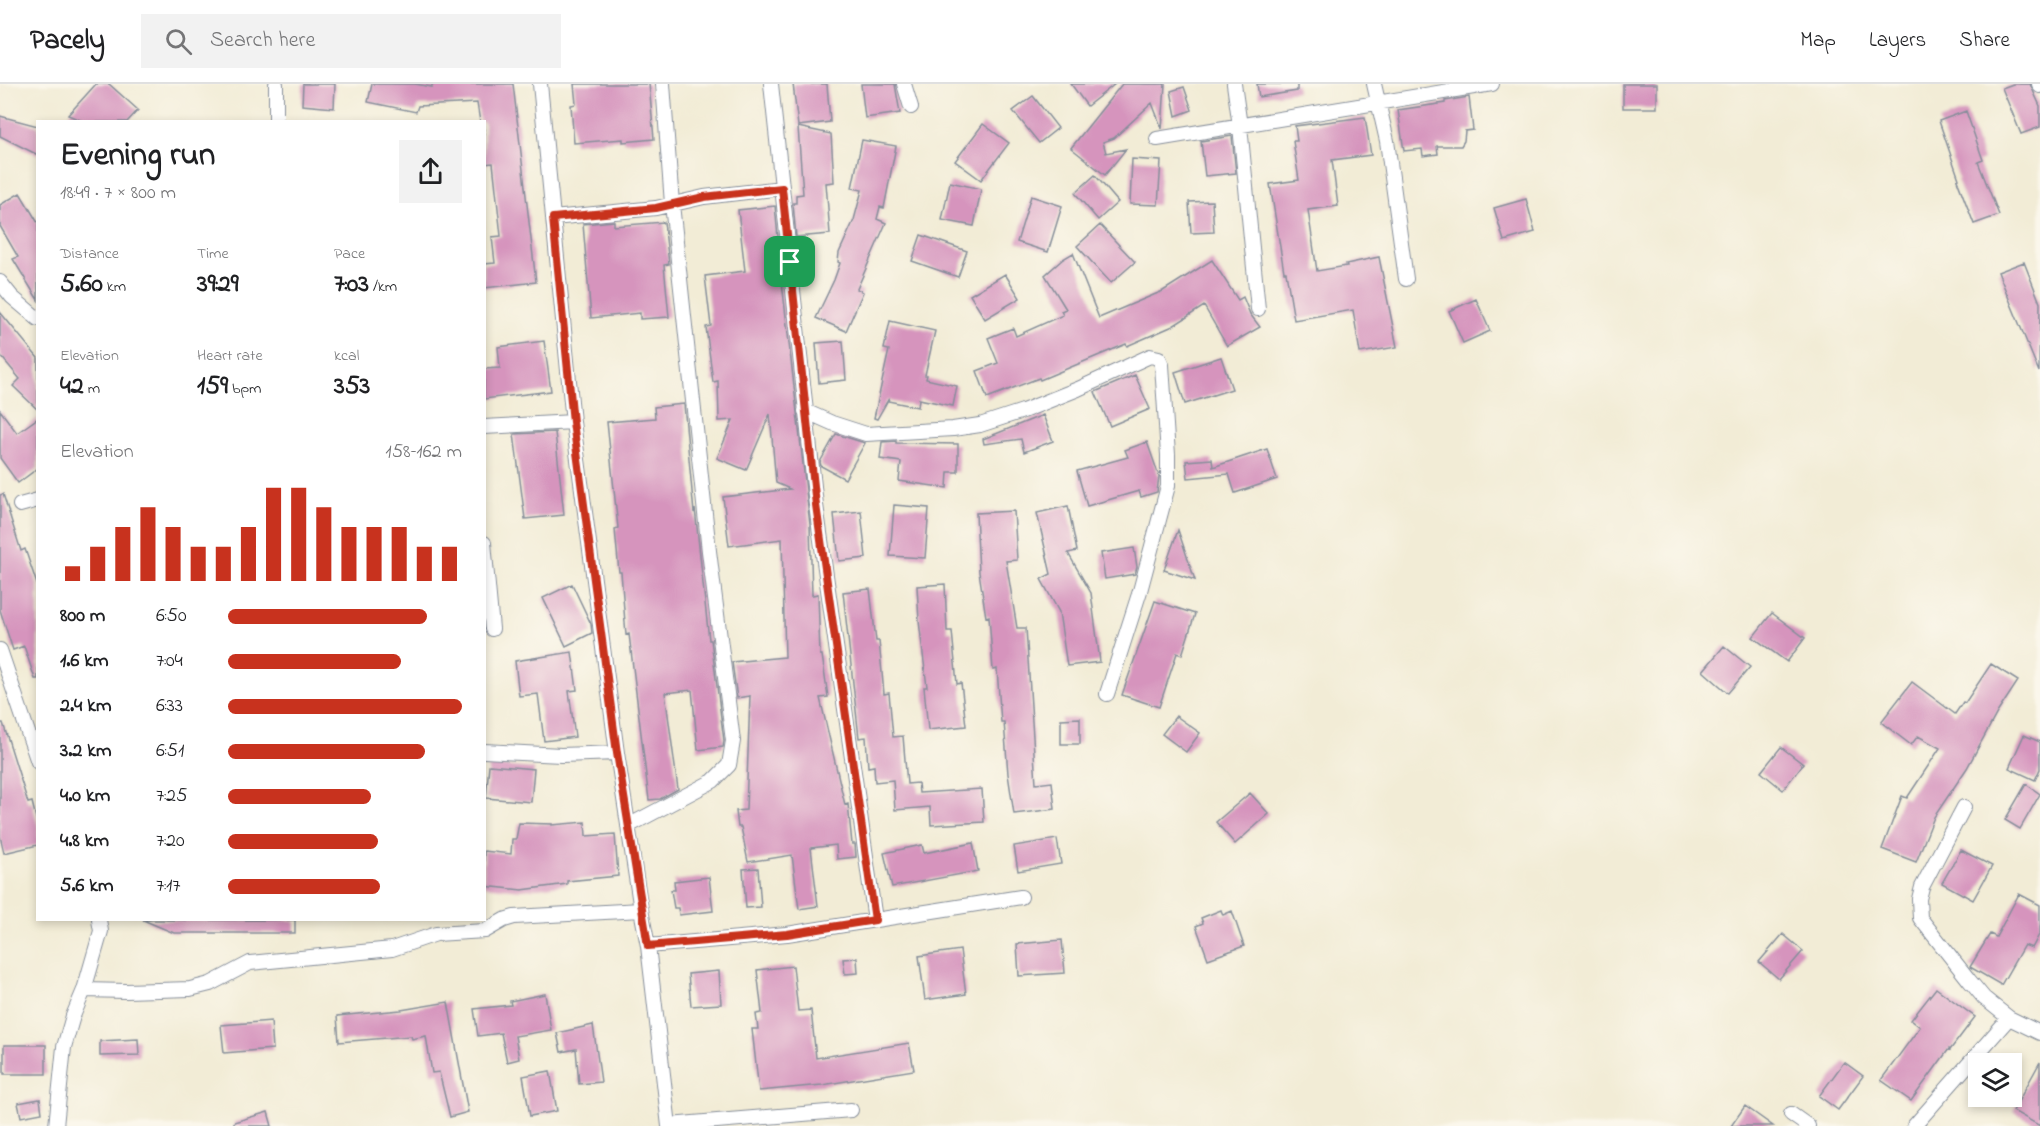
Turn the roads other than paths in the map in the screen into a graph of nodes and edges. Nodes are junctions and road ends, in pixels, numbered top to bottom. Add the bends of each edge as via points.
1 (276, 84) edge
2 (540, 84) edge
3 (663, 84) edge
4 (771, 84) edge
5 (904, 84) edge
6 (1234, 84) edge
7 (1374, 84) edge
8 (1492, 84) edge
9 (1378, 103) junction
10 (911, 107) dead end
11 (276, 120) edge
12 (1240, 126) junction
13 (1157, 140) dead end
14 (782, 188) junction
15 (672, 204) junction
16 (553, 218) junction
17 (1406, 279) dead end
18 (0, 282) edge
19 (1258, 309) dead end
20 (36, 317) edge
21 (805, 411) junction
22 (573, 422) junction
23 (486, 427) edge
24 (36, 501) edge
25 (20, 505) dead end
26 (486, 564) edge
27 (492, 629) dead end
28 (0, 650) edge
29 (1107, 694) dead end
30 (486, 751) edge
31 (617, 753) junction
32 (36, 756) edge
33 (1964, 807) dead end
34 (628, 826) junction
35 (1021, 897) dead end
36 (641, 910) junction
37 (875, 920) junction
38 (99, 921) edge
39 (648, 946) junction
40 (84, 990) junction
41 (2009, 1018) junction
42 (2040, 1034) edge
43 (851, 1110) dead end
44 (1791, 1114) dead end
45 (56, 1126) edge
46 (669, 1126) edge
47 (1808, 1126) edge
48 (1914, 1126) edge

1 - 11 street
2 - 16 street
3 - 15 street
4 - 14 street
5 - 10 street
6 - 12 street
7 - 9 street
8 - 9 street
9 - 12 street
9 - 17 street
12 - 13 street
12 - 19 street
14 - 15 street
14 - 21 street
15 - 16 street
15 - 34 street via 733,741 729,765 713,781
16 - 22 street
18 - 20 street
21 - 29 street via 866,434 971,426 1023,411 1150,356 1159,358 1168,486
21 - 37 street
22 - 23 street
22 - 31 street
24 - 25 street
26 - 27 street
28 - 32 street
30 - 31 street
31 - 34 street
33 - 41 street via 1922,887 1920,918 1984,998
34 - 36 street
35 - 37 street
36 - 39 street
36 - 40 street via 514,917 485,931 436,934 392,949 250,963 210,984 190,989
37 - 39 street via 787,934
38 - 40 street via 101,931
39 - 46 street
40 - 45 street via 64,1047
41 - 42 street
41 - 48 street
43 - 46 street
44 - 47 street

